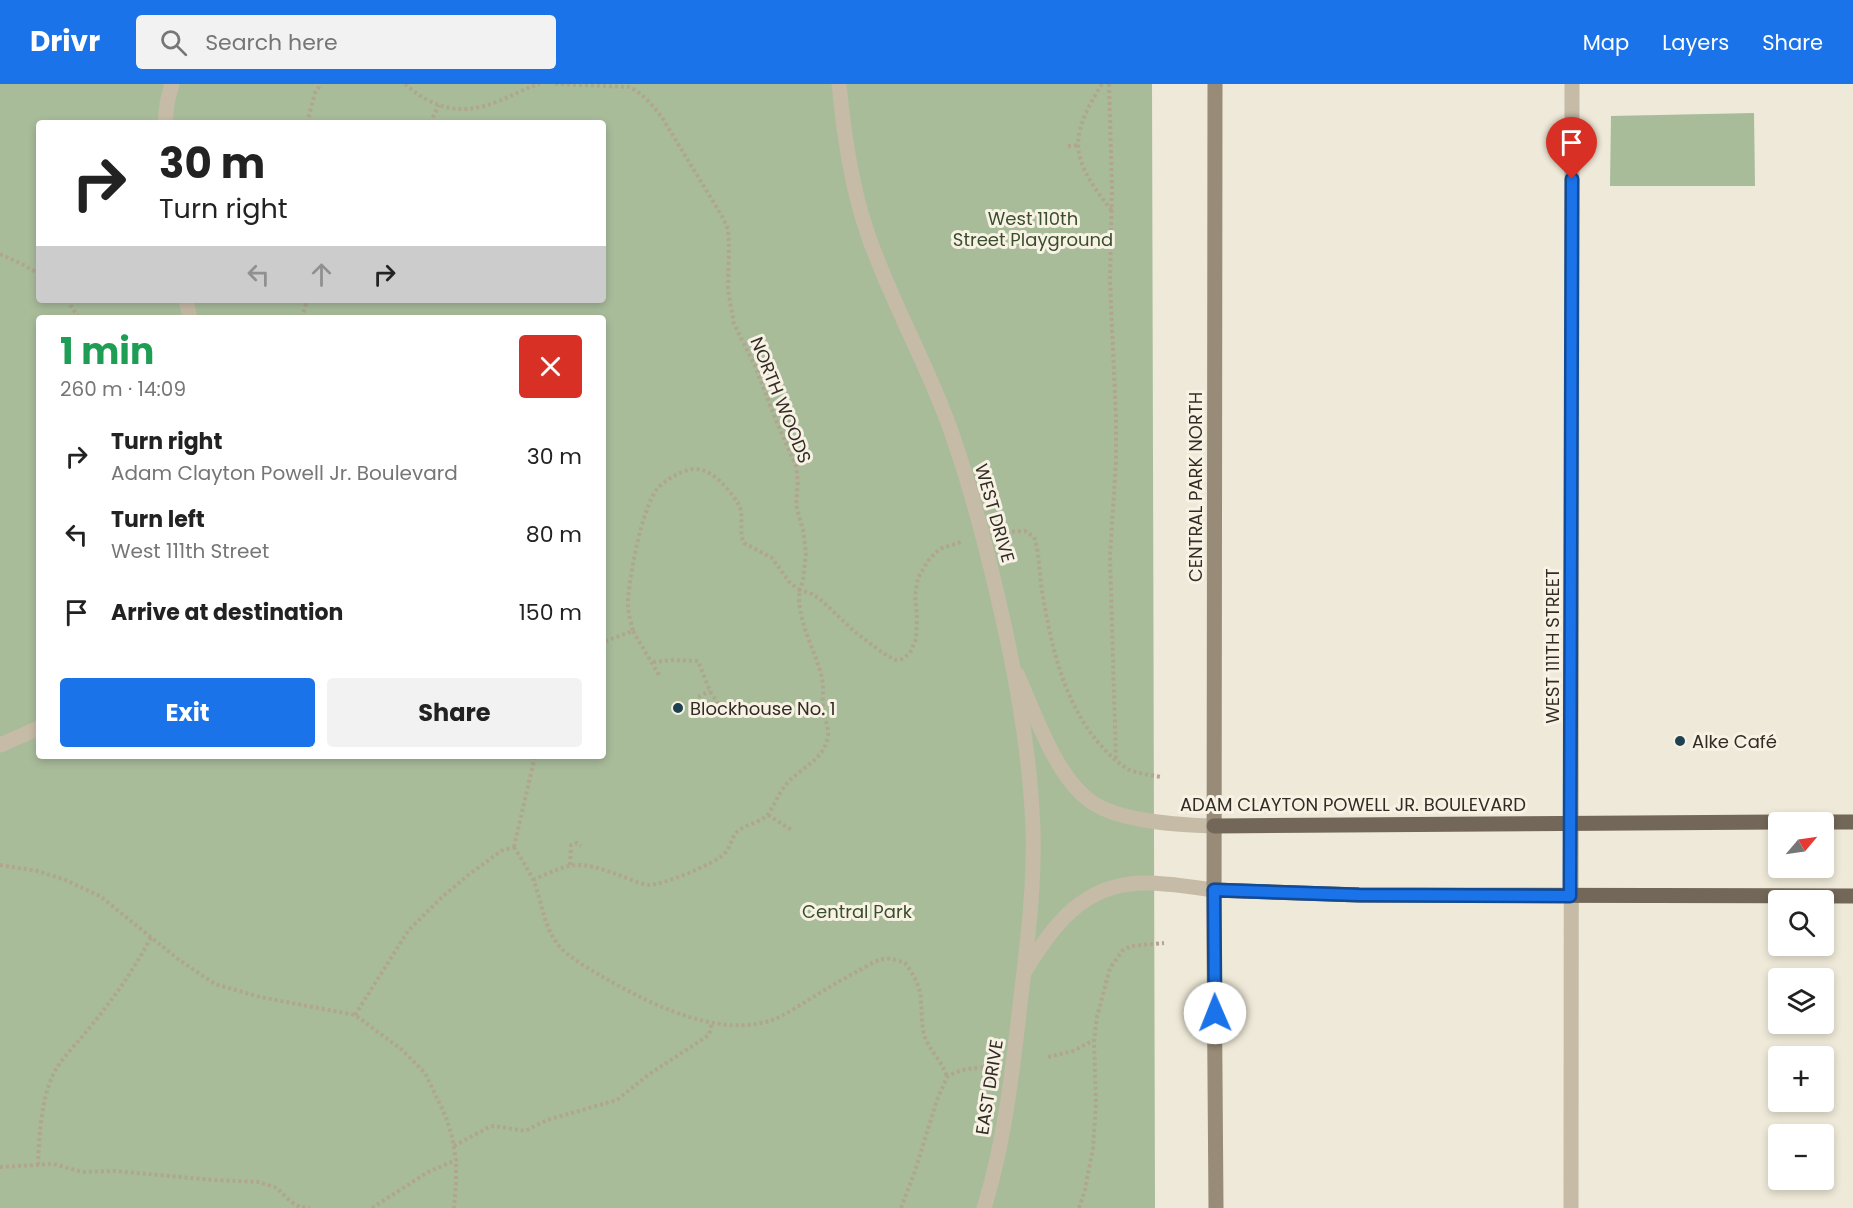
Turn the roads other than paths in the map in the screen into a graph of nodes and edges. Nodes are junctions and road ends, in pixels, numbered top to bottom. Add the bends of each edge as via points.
1 (172, 84) edge
2 (838, 84) edge
3 (1215, 84) edge
4 (1572, 84) edge
5 (165, 120) edge
6 (1012, 663) junction
7 (36, 730) edge
8 (0, 744) edge
9 (1768, 822) edge
10 (1834, 822) edge
11 (1853, 822) edge
12 (1572, 824) junction
13 (1214, 826) junction
14 (1214, 890) junction
15 (1570, 896) junction
16 (1853, 896) edge
17 (1025, 971) junction
18 (984, 1208) edge
19 (1216, 1208) edge
20 (1571, 1208) edge

1 - 5 street
2 - 6 street, WEST DRIVE via 851,169 866,230 952,435 992,570
3 - 13 main road, CENTRAL PARK NORTH
4 - 12 street, WEST 111TH STREET
6 - 13 street, ADAM CLAYTON POWELL JR. BOULEVARD via 1057,762 1073,785 1093,803 1139,818
6 - 17 street, WEST DRIVE via 1033,828
7 - 8 street
9 - 12 main road, ADAM CLAYTON POWELL JR. BOULEVARD
10 - 11 main road
12 - 13 main road, ADAM CLAYTON POWELL JR. BOULEVARD
12 - 15 street, WEST 111TH STREET
13 - 14 main road, CENTRAL PARK NORTH
14 - 15 main road
14 - 17 street via 1141,883 1097,893 1056,925
14 - 19 main road, CENTRAL PARK NORTH
15 - 16 main road
15 - 20 street, WEST 111TH STREET
17 - 18 street, EAST DRIVE via 1010,1084

